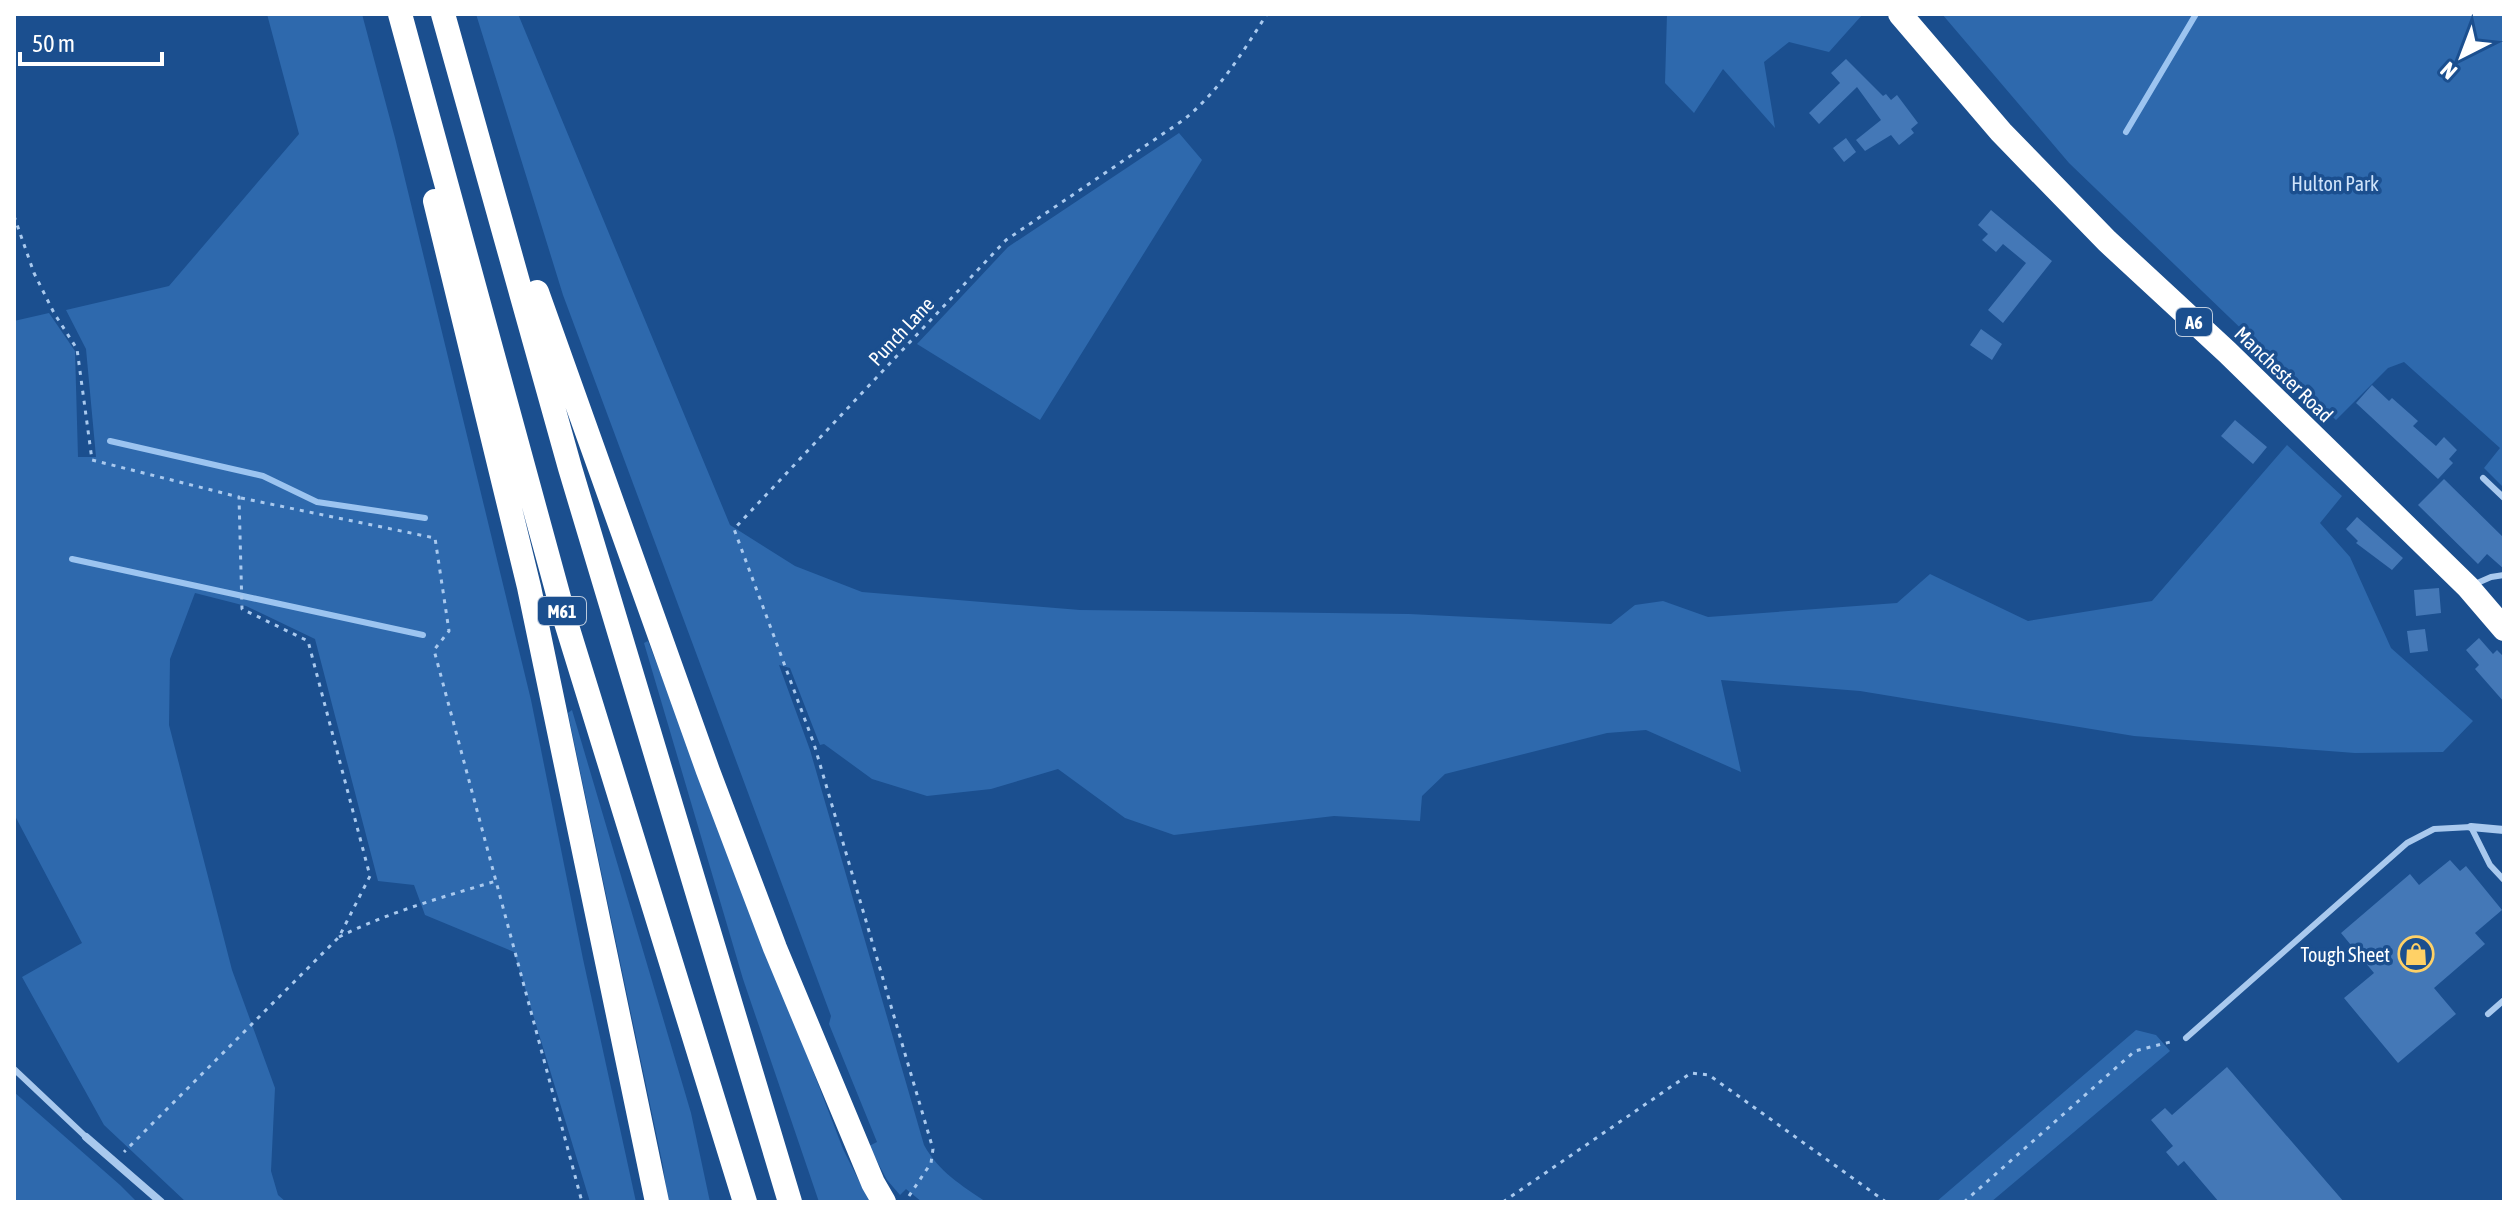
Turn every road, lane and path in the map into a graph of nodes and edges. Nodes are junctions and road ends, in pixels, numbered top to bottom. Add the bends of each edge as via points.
1 (390, 14) edge
2 (400, 14) edge
3 (443, 14) edge
4 (1267, 14) edge
5 (1900, 14) edge
6 (466, 89) junction
7 (14, 216) edge
8 (2483, 478) dead end
9 (239, 497) junction
10 (2504, 498) edge
11 (2504, 575) edge
12 (2468, 587) junction
13 (2504, 629) edge
14 (2471, 827) junction
15 (2504, 830) edge
16 (2504, 880) edge
17 (496, 881) junction
18 (339, 937) junction
19 (2504, 1000) edge
20 (2488, 1014) dead end
21 (2186, 1038) joint
22 (14, 1069) edge
23 (86, 1137) joint
24 (865, 1159) junction
25 (115, 1161) junction
26 (903, 1199) edge
27 (789, 1200) edge
28 (161, 1202) edge
29 (582, 1202) edge
30 (657, 1202) edge
31 (745, 1202) edge
32 (884, 1202) edge
33 (1503, 1202) edge
34 (1886, 1202) edge
35 (1964, 1202) edge

1 - 30 highway, M61 via 529,587
2 - 31 highway, M61 via 564,616
3 - 6 highway, M61
4 - 26 path, Punch Lane via 1205,104 1006,240 734,529 814,744 933,1149 931,1163
5 - 12 highway, Manchester Road / A6 via 2001,132 2107,241
6 - 24 highway, M61 via 708,771 775,948
6 - 27 highway, M61 via 570,468
7 - 9 path via 34,273 77,349 92,460
8 - 10 lane
9 - 17 path via 435,538 449,631 434,650
9 - 18 path via 242,609 308,641 370,876
11 - 12 lane
12 - 13 highway, Manchester Road / A6
14 - 15 street
14 - 16 lane
14 - 21 lane via 2434,829 2407,843
17 - 18 path via 370,921
17 - 29 path
18 - 25 path
19 - 20 lane
21 - 35 path via 2135,1051
22 - 23 lane
23 - 25 street
24 - 26 highway
24 - 32 highway
25 - 28 street
33 - 34 path via 1691,1073 1709,1075

